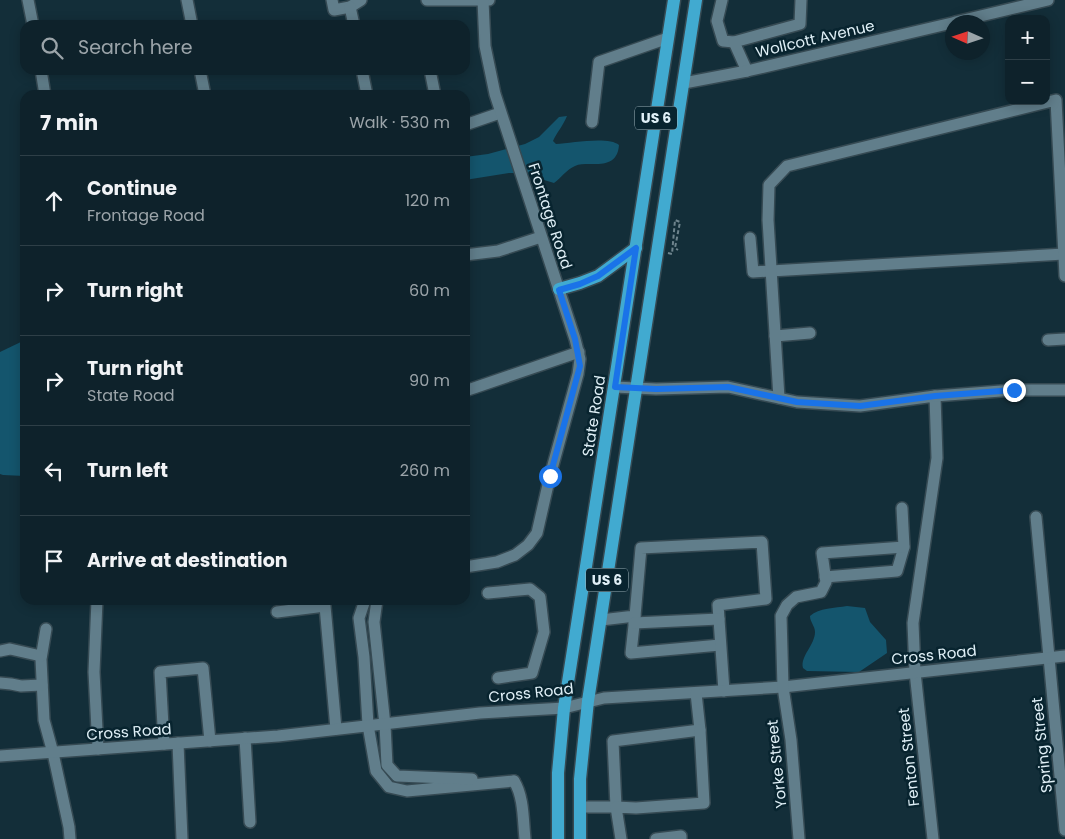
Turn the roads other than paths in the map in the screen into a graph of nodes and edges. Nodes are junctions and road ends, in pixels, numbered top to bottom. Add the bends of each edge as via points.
1 (28, 0) edge
2 (187, 0) edge
3 (332, 0) edge
4 (361, 0) edge
5 (427, 0) edge
6 (483, 0) edge
7 (491, 0) edge
8 (674, 0) edge
9 (696, 0) edge
10 (722, 0) edge
11 (801, 0) edge
12 (1048, 0) edge
13 (350, 7) junction
14 (987, 15) edge
15 (31, 20) edge
16 (191, 20) edge
17 (353, 20) edge
18 (945, 25) edge
19 (668, 38) junction
20 (734, 42) junction
21 (748, 71) junction
22 (41, 75) edge
23 (201, 75) edge
24 (363, 75) edge
25 (431, 75) edge
26 (684, 83) junction
27 (44, 90) edge
28 (204, 90) edge
29 (366, 90) edge
30 (434, 90) edge
31 (500, 113) junction
32 (592, 122) dead end
33 (470, 123) edge
34 (541, 236) junction
35 (750, 238) dead end
36 (636, 248) junction
37 (1064, 254) edge
38 (470, 255) edge
39 (771, 271) junction
40 (1065, 276) edge
41 (559, 290) junction
42 (810, 333) dead end
43 (775, 336) junction
44 (1065, 339) edge
45 (1048, 340) dead end
46 (578, 352) junction
47 (615, 387) junction
48 (470, 389) edge
49 (637, 389) junction
50 (1065, 390) edge
51 (935, 396) junction
52 (779, 398) junction
53 (902, 508) dead end
54 (1036, 517) dead end
55 (904, 547) junction
56 (470, 566) edge
57 (825, 577) junction
58 (488, 593) dead end
59 (97, 605) edge
60 (358, 605) edge
61 (363, 605) edge
62 (376, 605) edge
63 (277, 612) dead end
64 (359, 618) junction
65 (719, 619) junction
66 (601, 620) junction
67 (634, 620) junction
68 (46, 629) dead end
69 (720, 645) junction
70 (0, 651) edge
71 (41, 656) junction
72 (1065, 656) edge
73 (1048, 657) junction
74 (915, 672) junction
75 (498, 678) dead end
76 (0, 684) edge
77 (42, 685) junction
78 (784, 687) junction
79 (724, 691) junction
80 (696, 693) junction
81 (588, 701) junction
82 (564, 708) junction
83 (368, 725) junction
84 (385, 725) junction
85 (336, 729) junction
86 (700, 730) junction
87 (245, 738) junction
88 (210, 741) junction
89 (178, 743) junction
90 (164, 744) junction
91 (98, 749) junction
92 (53, 753) junction
93 (0, 756) edge
94 (514, 781) junction
95 (580, 807) junction
96 (616, 807) junction
97 (250, 822) dead end
98 (1065, 830) edge
99 (70, 839) edge
100 (182, 839) edge
101 (525, 839) edge
102 (558, 839) edge
103 (580, 839) edge
104 (620, 839) edge
105 (656, 839) edge
106 (681, 839) edge
107 (799, 839) edge
108 (933, 839) edge

1 - 15 street
2 - 16 street
3 - 13 street via 334,10
4 - 13 street
5 - 6 street
6 - 7 street
6 - 31 street, Frontage Road via 485,46
8 - 19 main road, State Road / US 6
9 - 26 main road, US 6
10 - 20 street via 717,21 723,41
11 - 20 street via 800,24
12 - 14 street, Wollcott Avenue
13 - 17 street
18 - 21 street, Wollcott Avenue
19 - 32 street via 599,62
19 - 36 main road, State Road / US 6
20 - 21 street
21 - 26 street, Wollcott Avenue
22 - 27 street
23 - 28 street
24 - 29 street
25 - 30 street
26 - 49 main road, US 6
31 - 33 street
31 - 34 street, Frontage Road
34 - 38 street via 498,251
34 - 41 street, Frontage Road
35 - 39 street via 753,272
36 - 41 main road via 598,276
36 - 47 main road, State Road / US 6
37 - 39 street
37 - 39 street via 1056,100 787,166 769,185
37 - 40 street
39 - 43 street
41 - 46 street, Frontage Road
42 - 43 street
43 - 52 street
44 - 45 street
46 - 48 street
46 - 56 street, Frontage Road via 578,374 537,533 515,555
47 - 49 street
47 - 82 main road, State Road / US 6
49 - 52 street via 728,387
49 - 66 main road, US 6
50 - 51 street
51 - 52 street via 860,406
51 - 74 street, Fenton Street via 937,458 913,623
53 - 55 street
54 - 73 street, Spring Street
55 - 57 street via 897,571
55 - 57 street via 822,553
57 - 78 street, Yorke Street via 821,592 796,597 781,616
58 - 75 street via 530,590 540,597 544,632 532,673
59 - 91 street via 94,672
60 - 64 street
61 - 64 street
62 - 84 street via 374,622
63 - 85 street via 325,606
64 - 83 street
65 - 67 street
65 - 67 street via 718,605 766,598 762,542 641,548
65 - 69 street
66 - 67 street
66 - 81 main road, US 6
67 - 69 street via 631,652
68 - 71 street
69 - 79 street
70 - 71 street via 10,649
71 - 77 street
72 - 73 street, Cross Road
73 - 74 street, Cross Road
73 - 98 street, Spring Street
74 - 78 street, Cross Road
74 - 108 street, Fenton Street
76 - 77 street
77 - 92 street via 44,720
78 - 79 street, Cross Road
78 - 107 street, Yorke Street
79 - 80 street, Cross Road
80 - 81 street, Cross Road
80 - 86 street
81 - 82 street, Cross Road
81 - 95 main road, US 6
82 - 84 street, Cross Road via 480,713
82 - 102 main road, State Road / US 6 via 557,783
83 - 84 street, Cross Road
83 - 85 street, Cross Road
83 - 94 street via 376,771 389,787 407,791
84 - 94 street via 387,765 397,776
85 - 87 street, Cross Road
86 - 96 street via 613,741
86 - 96 street via 704,803
87 - 88 street, Cross Road
87 - 97 street
88 - 89 street, Cross Road
88 - 90 street via 203,668 160,672
89 - 90 street, Cross Road
89 - 100 street
90 - 91 street, Cross Road
91 - 92 street, Cross Road
92 - 93 street, Cross Road
92 - 99 street
94 - 101 street via 521,797
95 - 96 street
95 - 103 main road, US 6
96 - 104 street
105 - 106 street via 681,836

